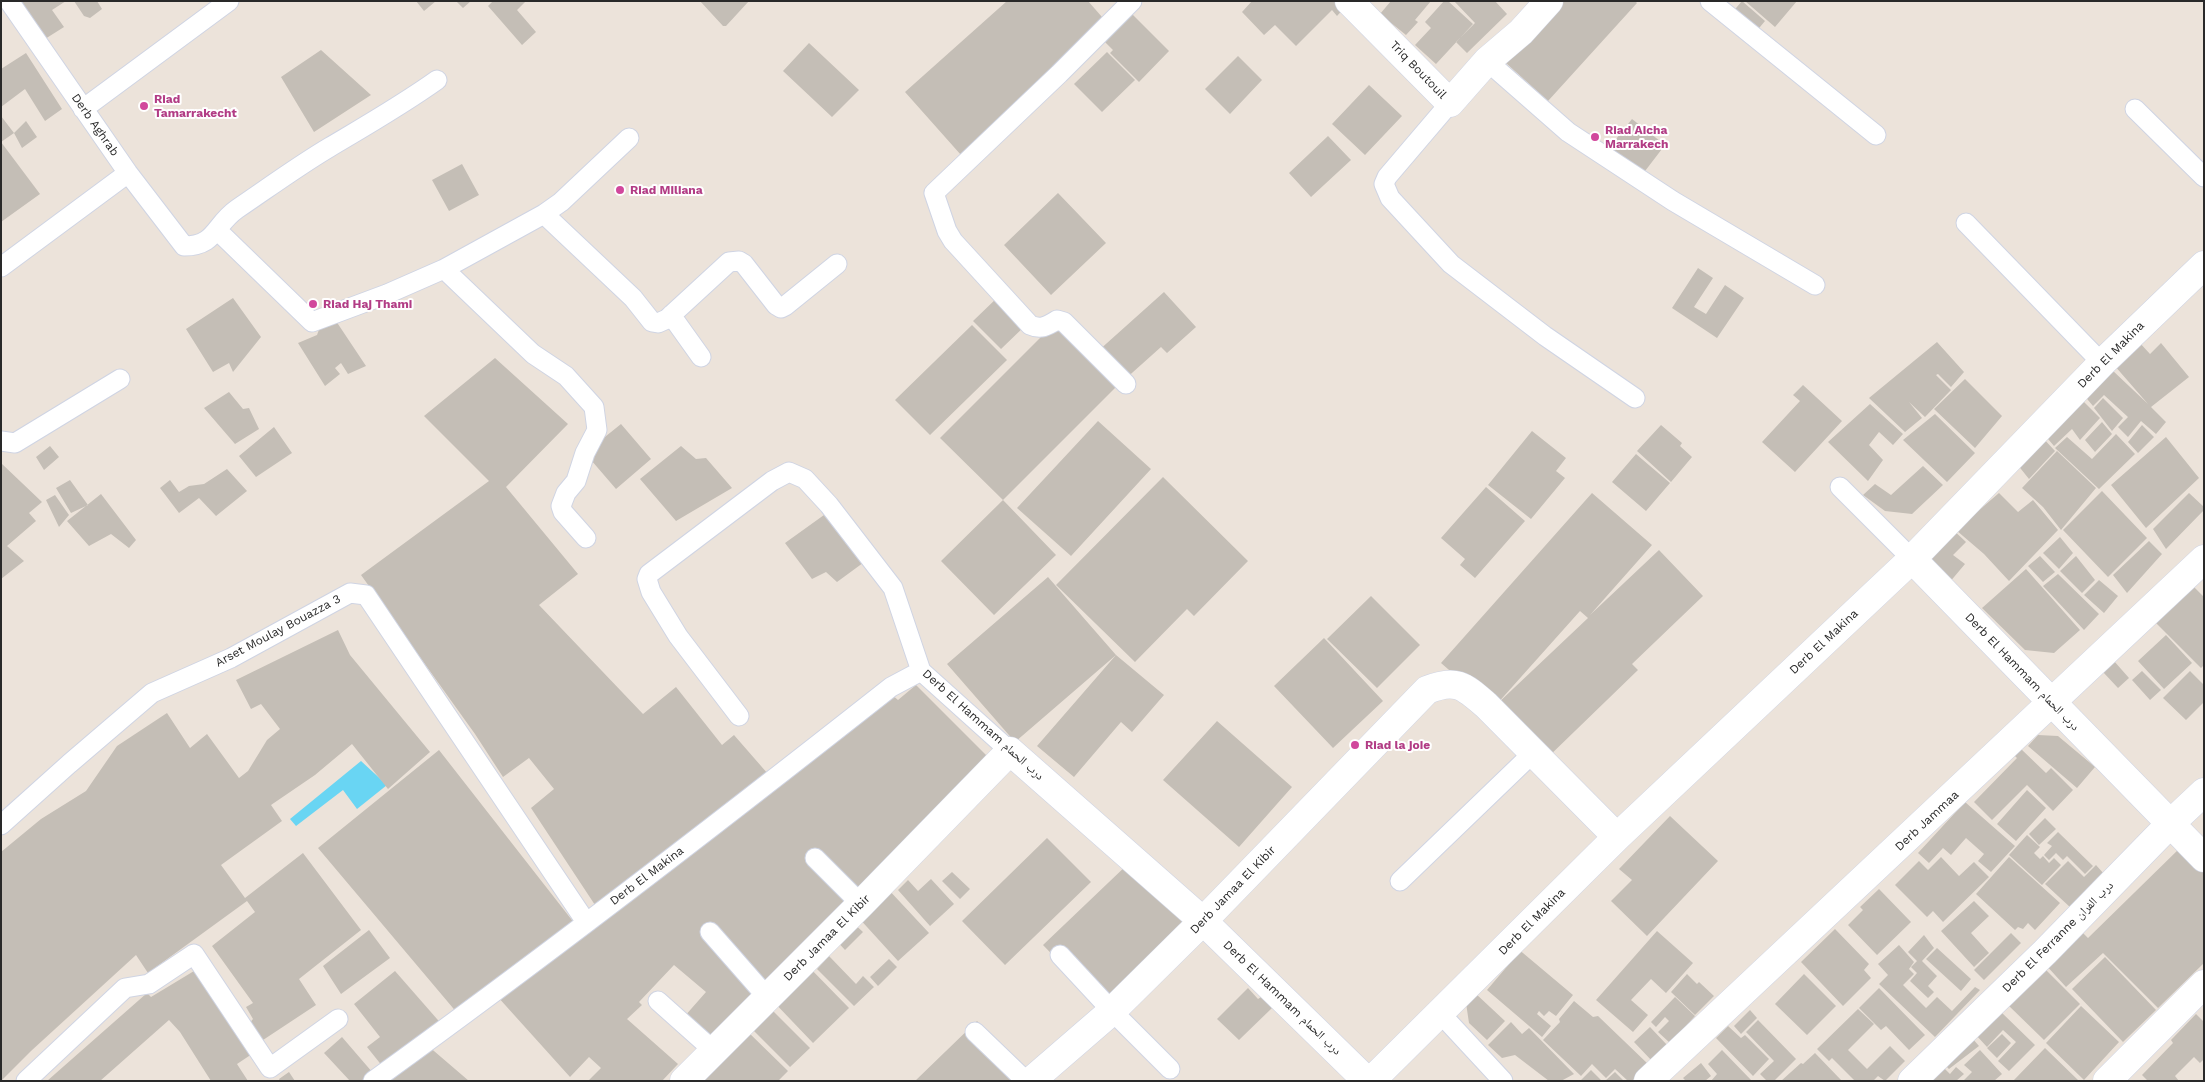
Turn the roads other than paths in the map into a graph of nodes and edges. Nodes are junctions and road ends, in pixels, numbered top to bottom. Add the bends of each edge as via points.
1 (9, 1) edge
2 (1132, 1) edge
3 (1349, 1) edge
4 (1549, 1) edge
5 (1710, 1) edge
6 (217, 5) edge
7 (1487, 61) junction
8 (437, 80) dead end
9 (1450, 103) junction
10 (84, 109) junction
11 (2136, 109) dead end
12 (1876, 135) dead end
13 (628, 138) dead end
14 (128, 173) junction
15 (2204, 177) edge
16 (544, 214) junction
17 (1966, 223) dead end
18 (217, 230) junction
19 (837, 264) dead end
20 (2204, 265) edge
21 (1, 267) edge
22 (444, 269) junction
23 (1815, 285) dead end
24 (671, 315) junction
25 (701, 357) dead end
26 (2102, 362) junction
27 (120, 379) dead end
28 (1126, 384) dead end
29 (1635, 398) dead end
30 (1, 441) edge
31 (1840, 487) dead end
32 (586, 538) dead end
33 (2204, 559) edge
34 (1912, 560) junction
35 (921, 670) junction
36 (2052, 703) junction
37 (740, 716) dead end
38 (1010, 751) junction
39 (1533, 753) junction
40 (2204, 792) edge
41 (2171, 823) junction
42 (1, 825) edge
43 (1617, 837) junction
44 (815, 858) dead end
45 (2204, 858) edge
46 (1400, 881) dead end
47 (862, 904) junction
48 (1203, 921) junction
49 (586, 922) junction
50 (710, 932) dead end
51 (1060, 954) dead end
52 (2204, 984) edge
53 (768, 996) junction
54 (658, 1002) dead end
55 (1112, 1011) junction
56 (1440, 1013) junction
57 (338, 1019) dead end
58 (974, 1032) dead end
59 (714, 1051) junction
60 (1170, 1069) dead end
61 (26, 1081) edge
62 (373, 1081) edge
63 (684, 1081) edge
64 (1026, 1081) edge
65 (1031, 1081) edge
66 (1367, 1081) edge
67 (1371, 1081) edge
68 (1503, 1081) edge
69 (1648, 1081) edge
70 (1912, 1081) edge
71 (2107, 1081) edge

1 - 10 lane, Derb Aghrab
2 - 28 lane via 934,193 946,231 953,241 1030,325 1037,328 1057,320 1064,322
3 - 9 street, Triq Boutouil
4 - 7 street, Triq Boutouil via 1521,32
5 - 12 lane
6 - 10 lane
7 - 9 street, Triq Boutouil
7 - 23 lane via 1568,132 1673,201
8 - 18 lane via 229,214
9 - 29 lane via 1387,177 1386,190 1397,207 1452,264 1546,336
10 - 14 lane, Derb Aghrab
11 - 15 lane
13 - 16 lane via 562,202
14 - 18 lane, Derb Aghrab via 184,246 205,243
14 - 21 lane
16 - 22 lane
16 - 24 lane via 633,298 652,322 663,322
17 - 26 lane
18 - 22 lane via 312,322
19 - 24 lane via 781,308 744,264 729,262
20 - 26 street, Derb El Makina
22 - 32 lane via 533,354 566,376 594,407 597,430 576,481 561,506
24 - 25 lane
26 - 34 street, Derb El Makina
27 - 30 lane via 15,443
31 - 34 lane, Derb El Hammam درب الحمام
33 - 36 street, Derb Jammaa
34 - 36 street, Derb El Hammam درب الحمام
34 - 43 street, Derb El Makina
35 - 37 lane, Derb El Hammam درب الحمام via 893,588 806,479 789,472 772,481 646,579 678,636
35 - 38 lane, Derb El Hammam درب الحمام
35 - 49 lane, Derb El Makina via 891,687
36 - 41 street, Derb El Hammam درب الحمام
36 - 69 street, Derb Jammaa
38 - 47 street, Derb Jamaa El Kibir
38 - 48 street, Derb El Hammam درب الحمام
39 - 43 street
39 - 46 lane
39 - 48 street, Derb Jamaa El Kibir via 1466,688 1444,683 1427,690
40 - 41 street, Derb El Ferranne درب الفران
41 - 45 street, Derb El Hammam درب الحمام
41 - 70 street, Derb El Ferranne درب الفران
42 - 49 lane, Arset Moulay Bouazza 3 via 152,693 231,658 350,593 366,595
43 - 56 street, Derb El Makina
44 - 47 lane
47 - 53 street, Derb Jamaa El Kibir
48 - 55 street, Derb Jamaa El Kibir
48 - 66 street, Derb El Hammam درب الحمام
49 - 62 lane, Derb El Makina
50 - 53 lane
51 - 55 lane
52 - 71 street
53 - 59 street, Derb Jamaa El Kibir
54 - 59 lane
55 - 60 lane
55 - 65 street, Derb Jamaa El Kibir
56 - 67 street
56 - 68 lane
57 - 61 lane via 270,1068 194,954 150,984 125,988
58 - 64 lane
59 - 63 street, Derb Jamaa El Kibir

